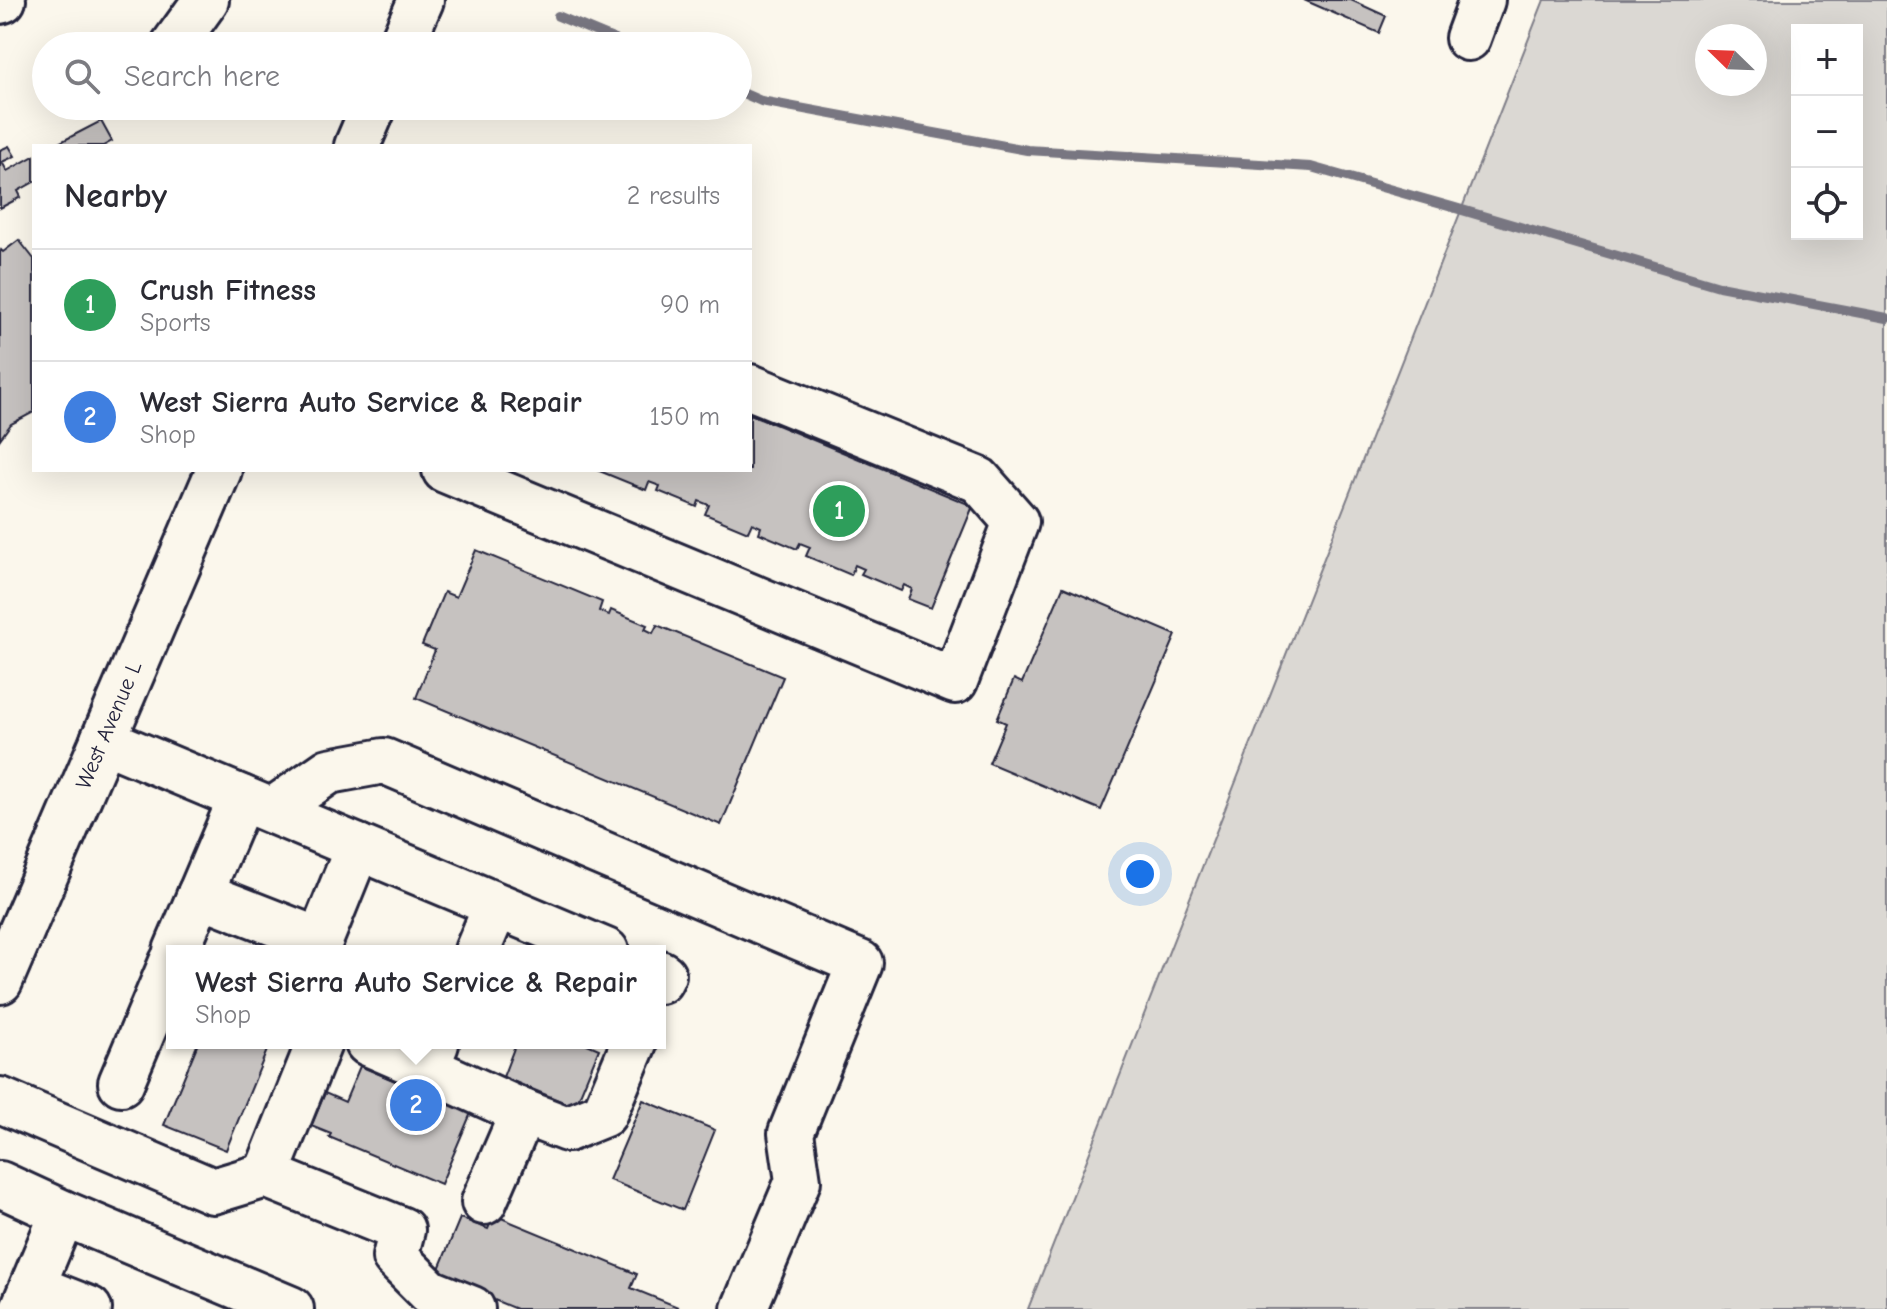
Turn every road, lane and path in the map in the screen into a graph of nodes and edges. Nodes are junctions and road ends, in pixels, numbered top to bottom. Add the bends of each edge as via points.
1 (206, 0) edge
2 (421, 0) edge
3 (183, 32) edge
4 (407, 32) edge
5 (368, 120) edge
6 (358, 144) edge
7 (752, 388) edge
8 (218, 472) edge
9 (450, 472) edge
10 (103, 740) junction
11 (257, 804) junction
12 (358, 847) junction
13 (200, 894) junction
14 (496, 906) junction
15 (179, 945) edge
16 (480, 945) edge
17 (591, 945) edge
18 (166, 976) edge
19 (0, 981) edge
20 (317, 1049) edge
21 (397, 1049) edge
22 (631, 1049) edge
23 (431, 1056) edge
24 (121, 1083) dead end
25 (0, 1100) edge
26 (523, 1112) junction
27 (266, 1175) junction
28 (0, 1184) edge
29 (484, 1202) dead end
30 (63, 1213) junction
31 (28, 1298) edge
32 (89, 1309) edge
33 (291, 1309) edge
34 (472, 1309) edge
35 (744, 1309) edge

1 - 3 main road
2 - 4 main road
5 - 6 main road
7 - 9 main road via 979,480 1016,522 955,681
8 - 10 main road, West Avenue L
10 - 11 main road
10 - 19 main road, West Avenue L
11 - 12 main road
11 - 13 main road
11 - 35 main road via 329,771 384,761 860,963 791,1133 798,1181
12 - 13 main road via 320,941
12 - 14 main road
13 - 15 main road
14 - 16 main road
14 - 17 main road
18 - 24 main road
20 - 27 main road
21 - 23 main road
22 - 26 main road via 604,1114 567,1129
23 - 26 main road
25 - 27 main road via 213,1191
26 - 29 main road
27 - 34 main road via 402,1230 395,1257 430,1292
28 - 30 main road
30 - 31 main road
30 - 33 main road
31 - 32 main road

